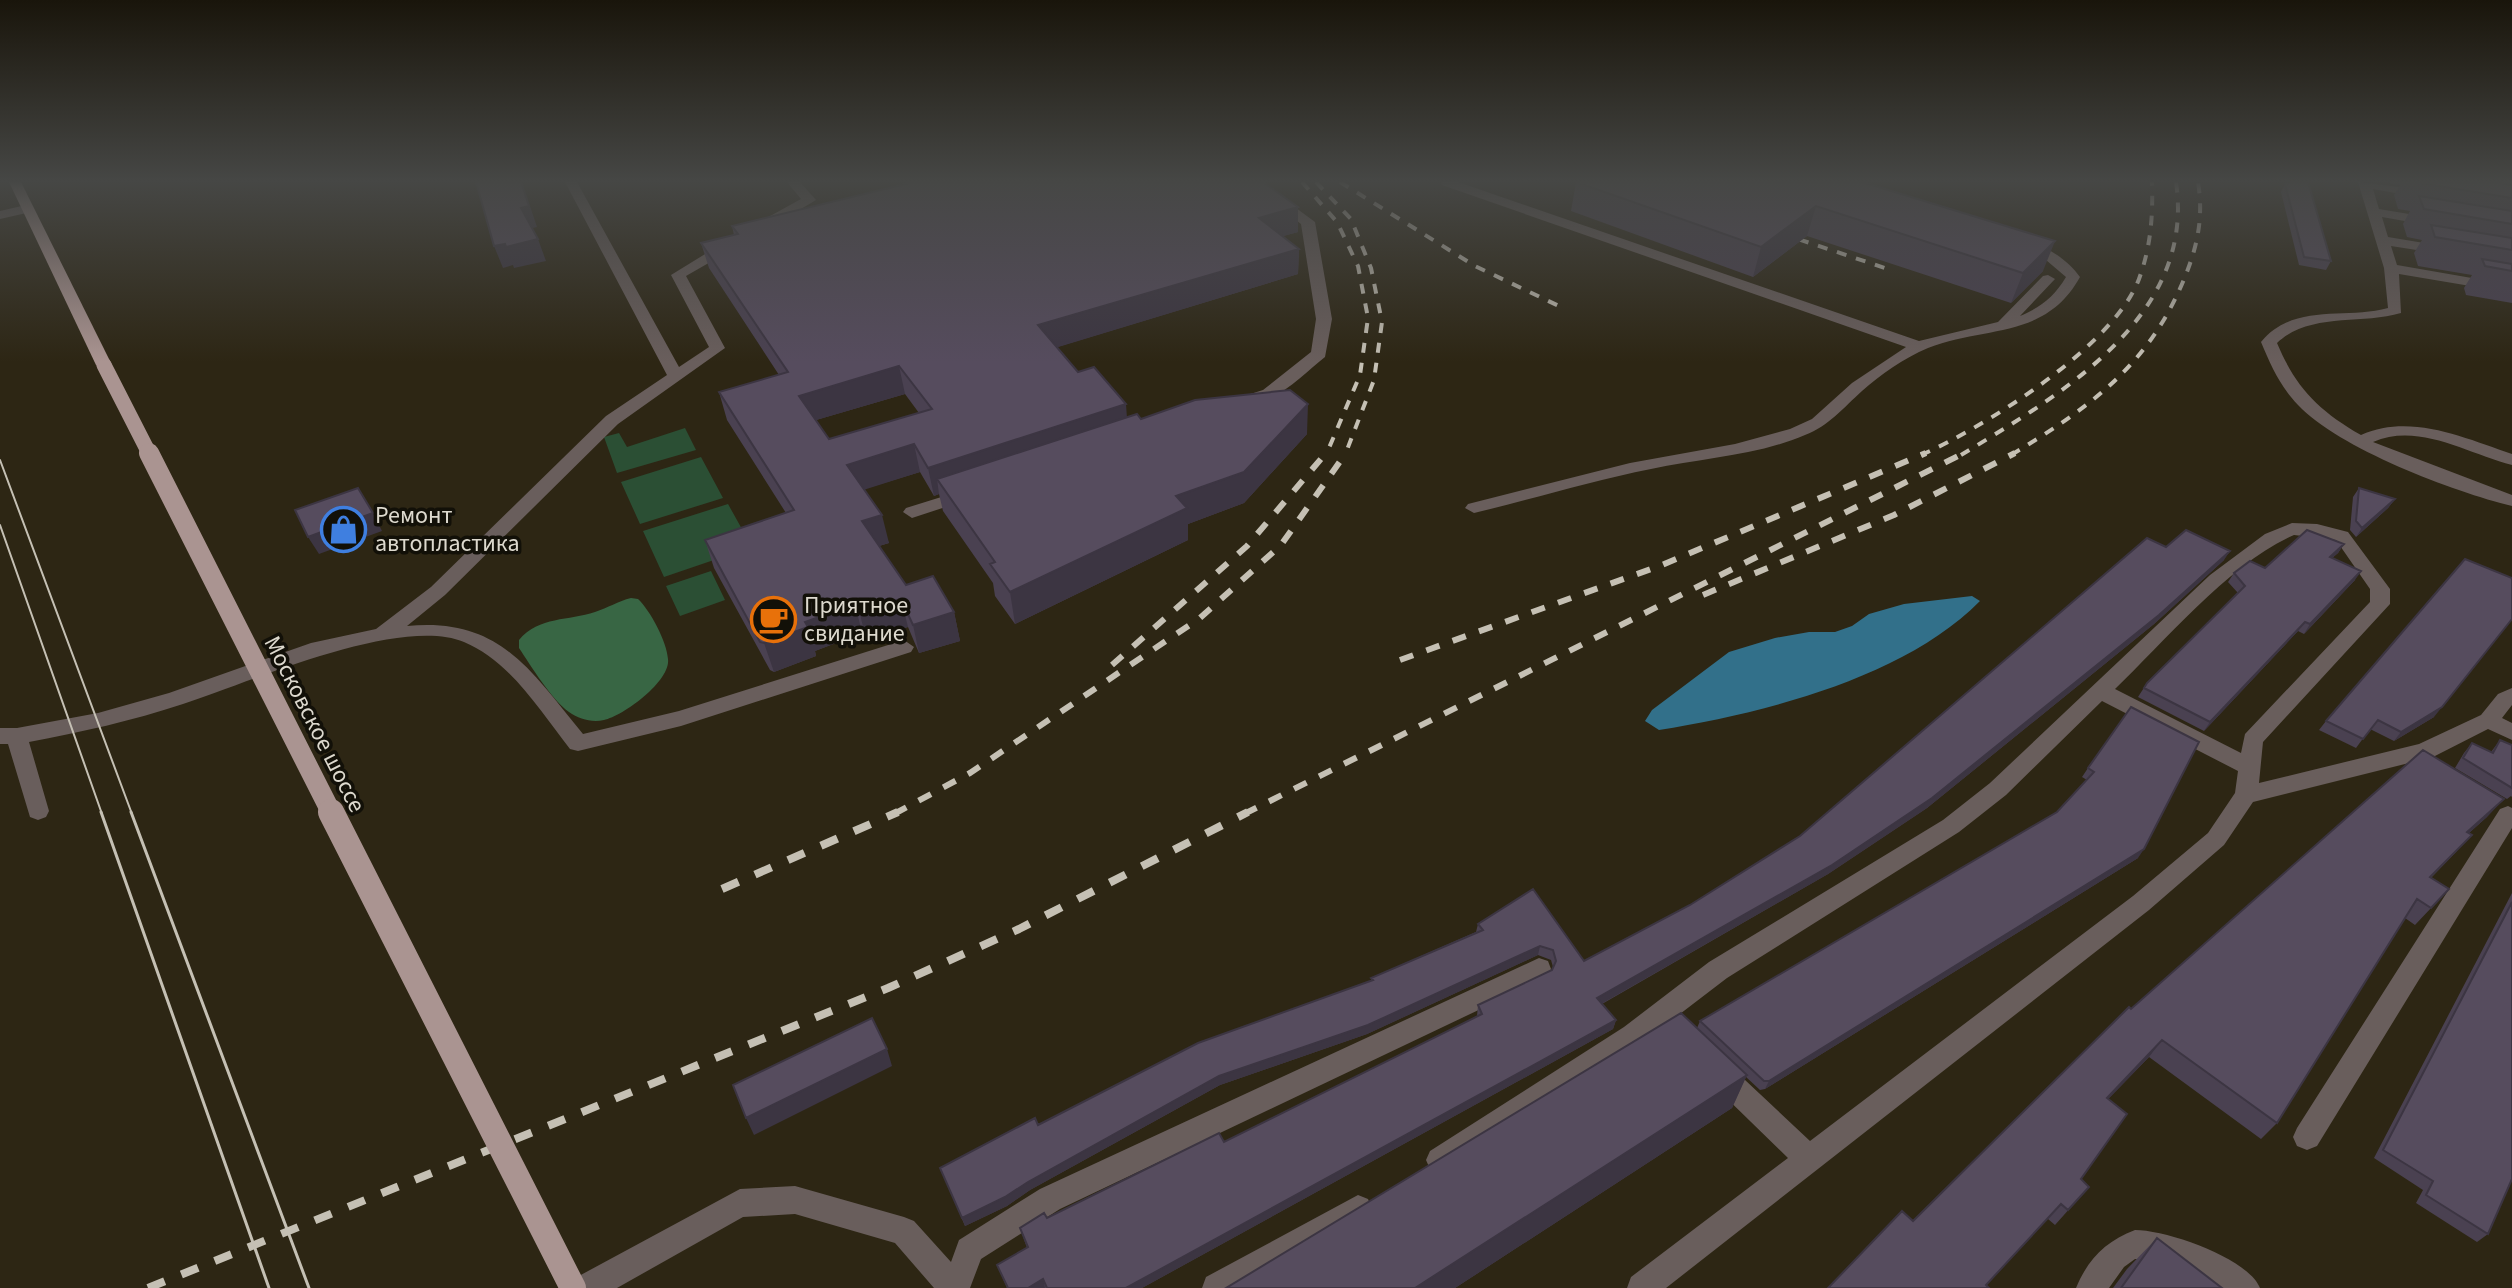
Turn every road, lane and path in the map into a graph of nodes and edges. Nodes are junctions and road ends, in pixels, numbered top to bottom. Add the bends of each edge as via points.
1 (43, 242) edge
2 (604, 242) edge
3 (736, 242) edge
4 (1311, 242) edge
5 (1620, 242) edge
6 (2007, 242) edge
7 (2383, 242) edge
8 (2394, 242) edge
9 (2454, 253) edge
10 (2391, 268) junction
11 (2048, 279) edge
12 (2512, 289) edge
13 (2003, 325) junction
14 (1919, 346) junction
15 (676, 376) junction
16 (1225, 407) edge
17 (2360, 441) junction
18 (2512, 460) edge
19 (986, 487) edge
20 (2512, 501) edge
21 (1474, 508) dead end
22 (912, 512) dead end
23 (382, 635) junction
24 (904, 647) dead end
25 (2100, 691) junction
26 (2512, 695) edge
27 (2488, 720) junction
28 (2512, 732) edge
29 (8, 736) edge
30 (2410, 754) junction
31 (2250, 767) junction
32 (2434, 769) edge
33 (2246, 795) junction
34 (2483, 800) edge
35 (38, 811) dead end
36 (2510, 816) edge
37 (1539, 969) dead end
38 (1659, 1016) junction
39 (1682, 1038) edge
40 (1705, 1060) edge
41 (2307, 1137) dead end
42 (1809, 1159) junction
43 (1421, 1172) edge
44 (1381, 1197) edge
45 (953, 1286) edge
46 (573, 1288) edge
47 (588, 1288) edge
48 (1217, 1288) edge
49 (1642, 1288) edge
50 (2091, 1288) edge
51 (2245, 1288) edge

1 - 46 main road, Московское шоссе, bridge
2 - 15 lane
3 - 15 lane via 678,275 717,348
4 - 16 lane via 1324,319 1319,354 1269,393
5 - 14 lane
6 - 13 lane via 2052,258 2073,277 2054,306
7 - 10 lane
8 - 9 lane
10 - 12 lane
10 - 17 lane via 2396,310 2316,317 2277,331 2269,342 2298,398
11 - 13 lane
13 - 14 lane
14 - 21 lane via 1860,384 1814,425 1788,436
15 - 23 lane via 612,420 438,591
17 - 18 lane via 2396,429
17 - 20 lane
19 - 22 lane
23 - 24 lane via 430,630 469,636 506,659 578,743 681,718
23 - 29 lane via 318,648 98,721
25 - 31 lane
25 - 31 lane via 2217,579 2271,538 2292,529 2342,536 2380,589 2380,604 2253,740
25 - 38 lane via 1998,789 1951,826 1718,970
26 - 27 lane
27 - 28 lane
27 - 30 lane
29 - 35 lane
30 - 32 lane
30 - 33 lane
31 - 33 lane
33 - 42 lane via 2216,839 2141,903
34 - 36 lane
36 - 41 lane
37 - 45 lane via 1050,1199 969,1250 963,1274
38 - 39 lane
38 - 43 lane
40 - 42 lane
42 - 49 lane
44 - 48 lane
45 - 47 lane via 904,1231 795,1200 740,1203
50 - 51 lane via 2122,1249 2134,1244 2165,1248 2205,1263

